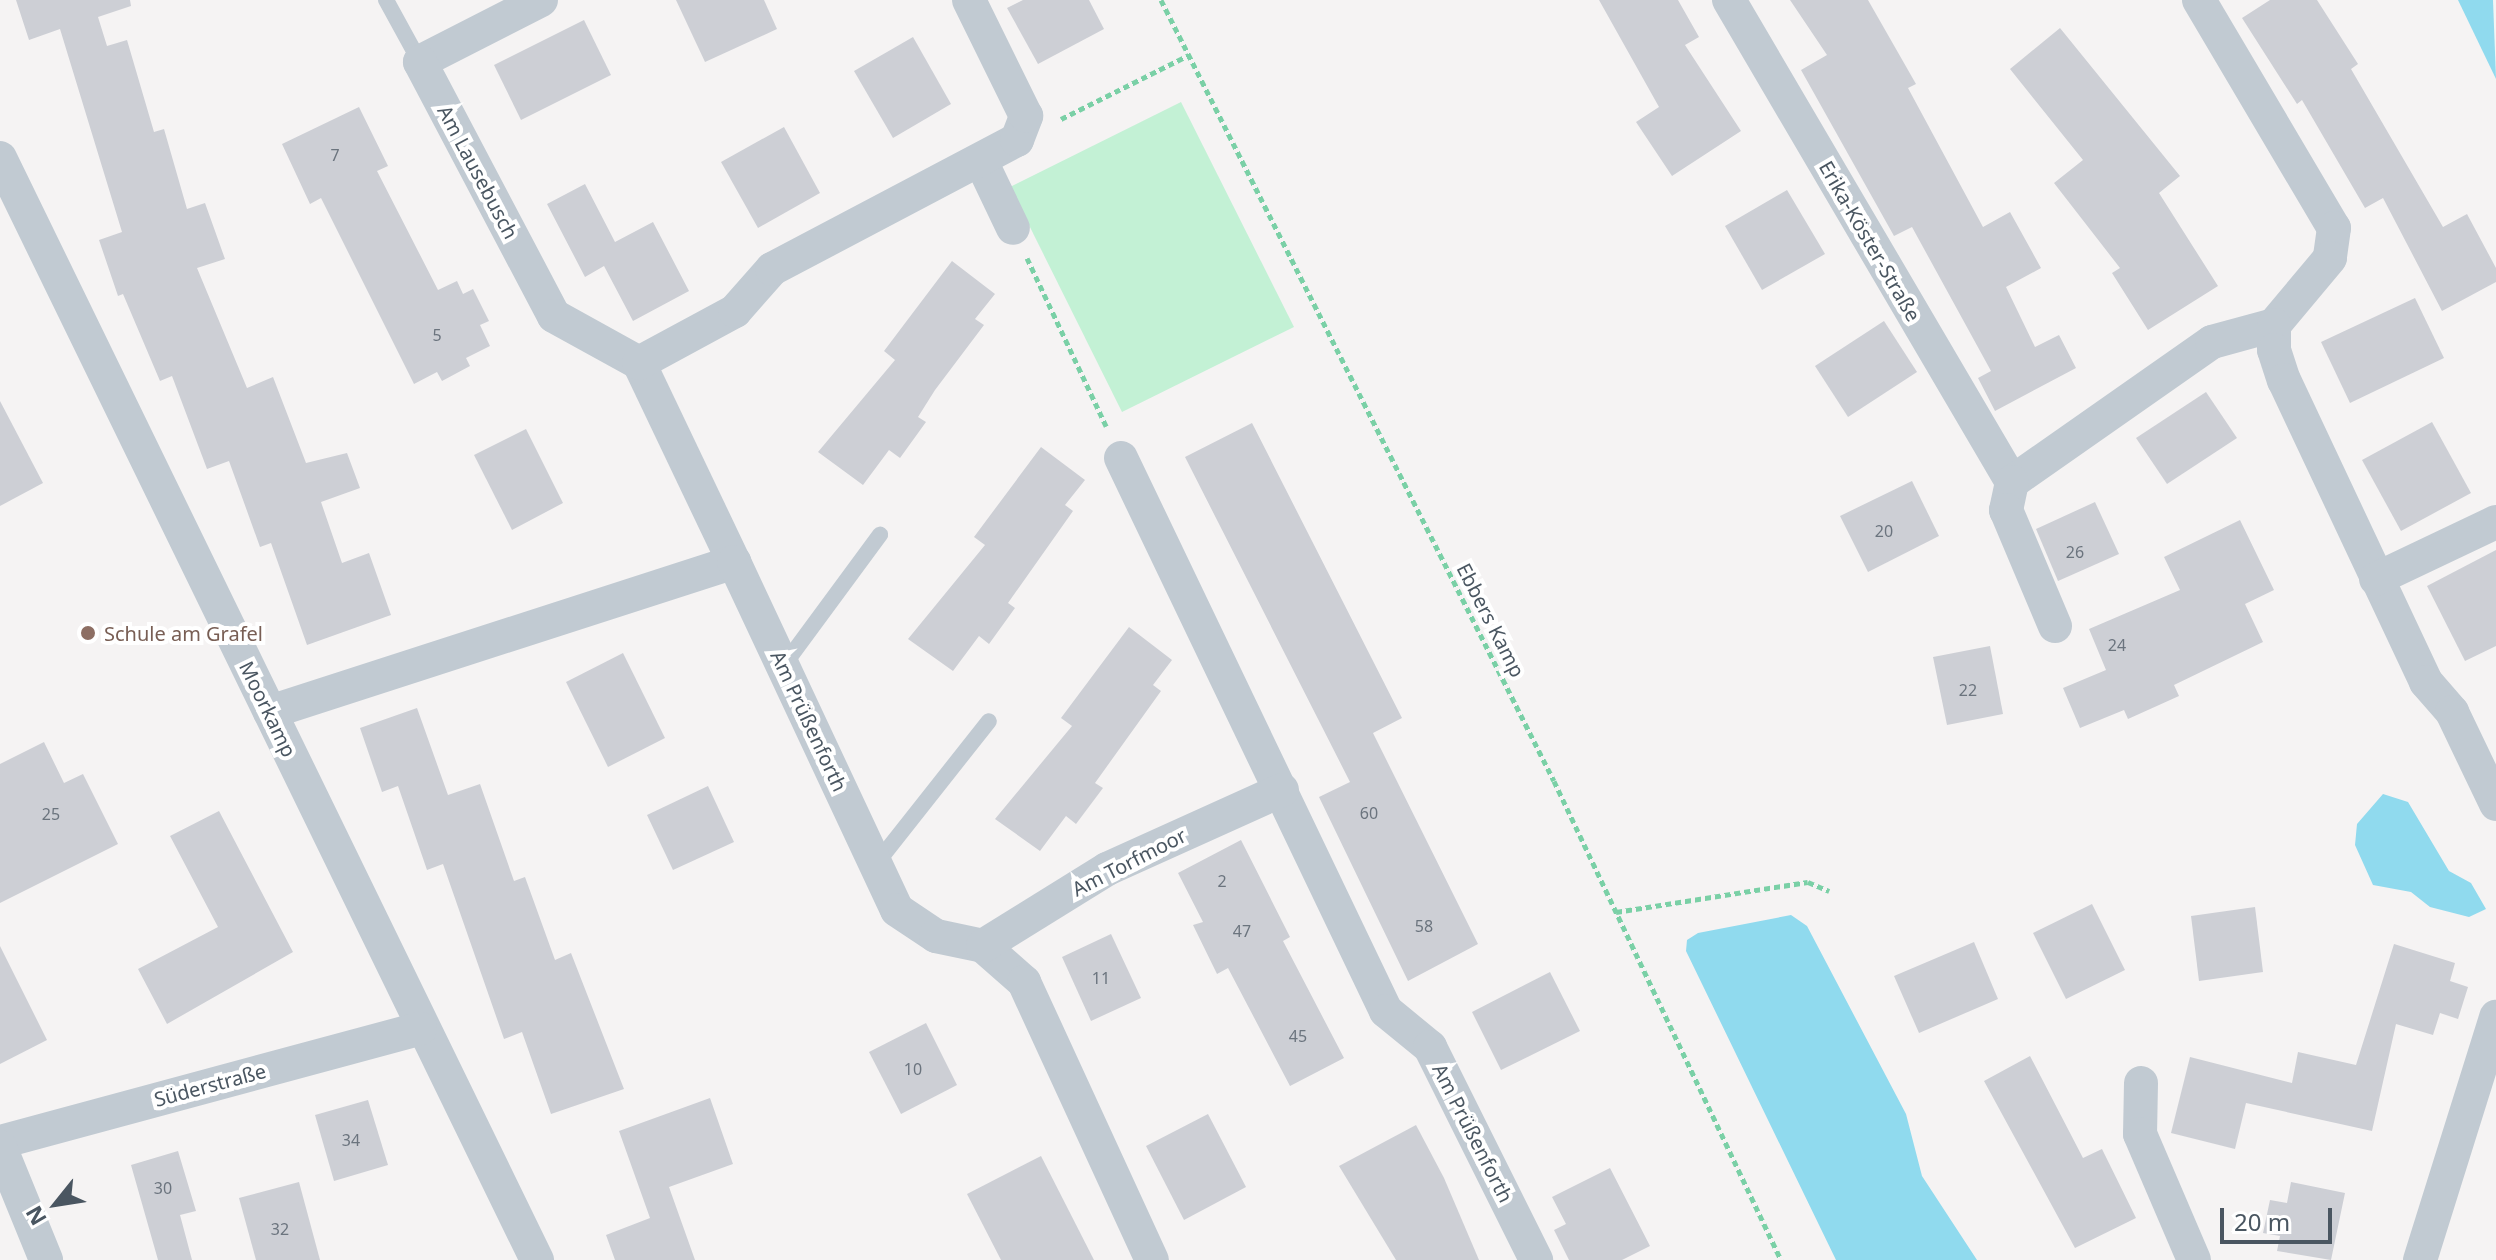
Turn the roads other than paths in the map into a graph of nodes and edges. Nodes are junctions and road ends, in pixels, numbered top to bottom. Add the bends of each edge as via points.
1 (386, 0) edge
2 (541, 0) edge
3 (969, 0) edge
4 (1729, 0) edge
5 (2199, 0) edge
6 (420, 62) junction
7 (0, 158) edge
8 (981, 161) junction
9 (1013, 228) road end
10 (2274, 325) junction
11 (639, 363) junction
12 (1121, 458) road end
13 (2012, 482) junction
14 (2496, 522) edge
15 (880, 535) dead end
16 (734, 562) junction
17 (2376, 579) junction
18 (2055, 626) dead end
19 (784, 665) junction
20 (270, 712) junction
21 (989, 721) dead end
22 (1282, 790) junction
23 (2496, 804) edge
24 (876, 864) junction
25 (983, 946) junction
26 (2496, 1017) edge
27 (420, 1029) junction
28 (2141, 1083) dead end
29 (0, 1145) edge
30 (46, 1260) edge
31 (537, 1260) edge
32 (1152, 1260) edge
33 (1536, 1260) edge
34 (2194, 1260) edge
35 (2420, 1260) edge

1 - 6 lane
2 - 6 street
3 - 8 street via 1026,116 1017,140
4 - 13 street, Erika-Köster-Straße
5 - 10 street via 2334,228 2330,258
6 - 11 street, Am Lausebusch via 554,316
7 - 20 street, Moorkamp
8 - 9 street
8 - 11 street via 772,269 735,311
10 - 13 street via 2212,342
10 - 17 street via 2274,350 2284,380
11 - 16 street
12 - 22 street, Am Prüßenforth
13 - 18 street via 2006,510
14 - 17 street
15 - 19 lane
16 - 19 street, Am Prüßenforth
16 - 20 street
17 - 23 street
19 - 24 street, Am Prüßenforth
20 - 27 street, Moorkamp
21 - 24 lane
22 - 25 street, Am Torfmoor via 1107,869
22 - 33 street, Am Prüßenforth via 1386,1011 1430,1047
24 - 25 street, Am Prüßenforth via 897,910 936,936
25 - 32 street, Am Prüßenforth via 1024,982
26 - 35 street
27 - 29 street, Süderstraße
27 - 31 street, Moorkamp
28 - 34 street via 2140,1134
29 - 30 street

